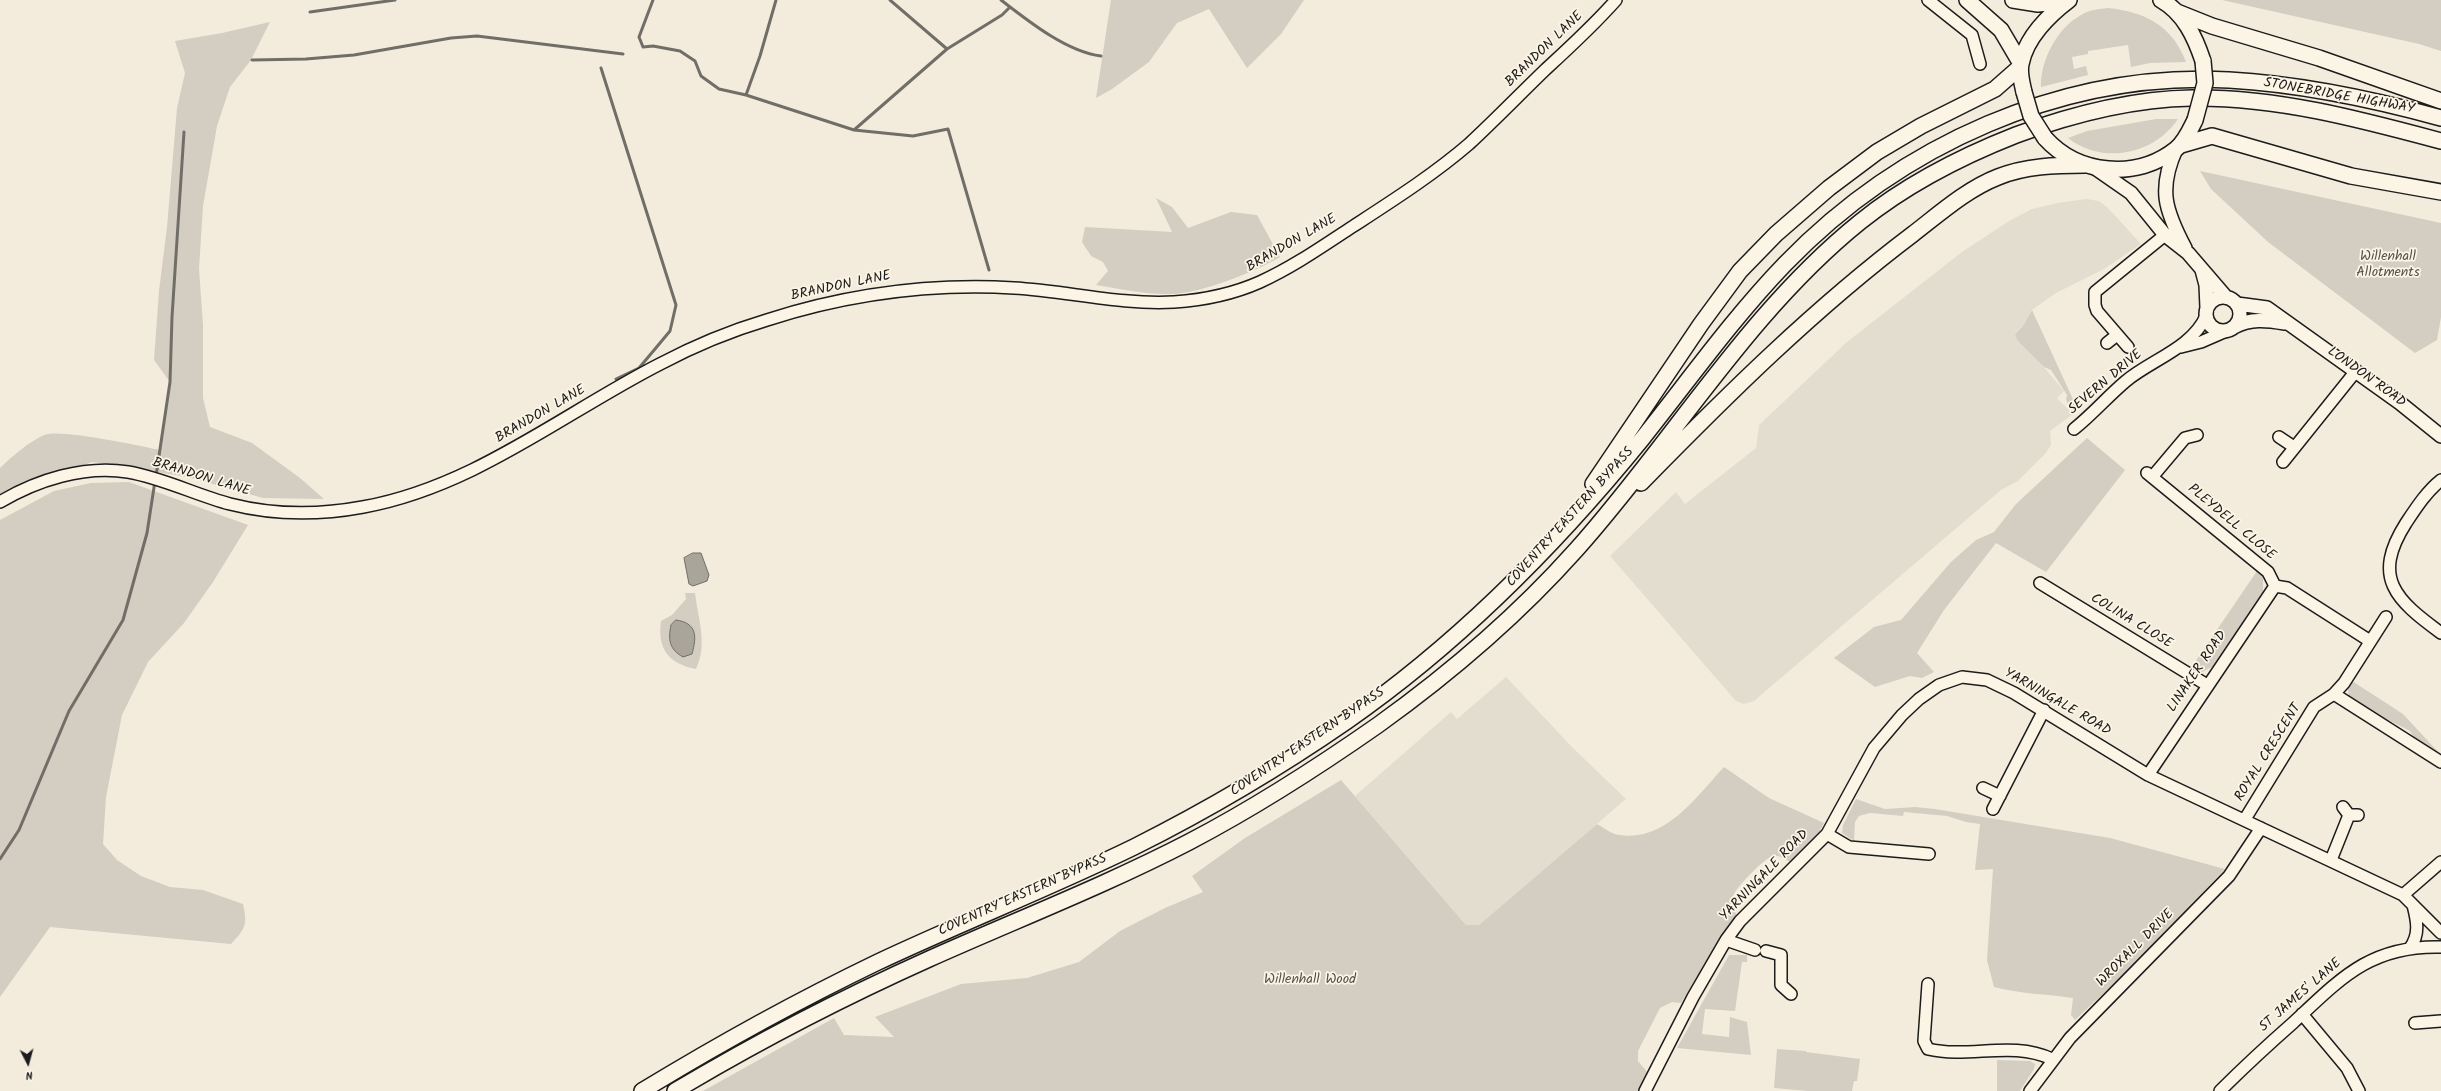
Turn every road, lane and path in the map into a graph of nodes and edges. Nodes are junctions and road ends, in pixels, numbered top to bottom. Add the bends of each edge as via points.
1 (1616, 0) edge
2 (1928, 0) edge
3 (1967, 0) edge
4 (2013, 0) edge
5 (2069, 0) edge
6 (2168, 4) edge
7 (1968, 61) dead end
8 (2020, 66) junction
9 (2094, 90) joint
10 (2441, 101) edge
11 (2098, 109) joint
12 (2441, 118) edge
13 (2441, 141) edge
14 (2178, 147) junction
15 (2090, 167) junction
16 (2441, 192) edge
17 (2165, 235) junction
18 (2188, 253) junction
19 (2202, 268) junction
20 (2225, 296) junction
21 (2238, 304) junction
22 (2206, 312) junction
23 (2288, 324) junction
24 (2229, 330) junction
25 (2117, 335) junction
26 (2107, 343) dead end
27 (2128, 346) dead end
28 (2177, 348) junction
29 (2356, 371) junction
30 (2074, 429) dead end
31 (2198, 435) dead end
32 (2441, 436) edge
33 (2279, 437) dead end
34 (2294, 447) junction
35 (2283, 462) dead end
36 (2441, 480) edge
37 (0, 502) edge
38 (1558, 536) junction
39 (1578, 548) junction
40 (2040, 583) dead end
41 (2275, 586) junction
42 (2386, 616) dead end
43 (2441, 633) edge
44 (2370, 641) junction
45 (2207, 685) junction
46 (2334, 694) junction
47 (2044, 710) junction
48 (2441, 762) edge
49 (2148, 775) junction
50 (1984, 788) dead end
51 (2000, 796) junction
52 (1993, 809) dead end
53 (2350, 813) dead end
54 (2245, 820) junction
55 (2261, 828) junction
56 (1826, 834) junction
57 (1928, 854) dead end
58 (2331, 860) junction
59 (2441, 862) edge
60 (2403, 895) junction
61 (2413, 904) junction
62 (2441, 933) edge
63 (1726, 940) junction
64 (2441, 947) edge
65 (2410, 948) junction
66 (1928, 984) dead end
67 (1790, 994) dead end
68 (2302, 1014) junction
69 (2441, 1021) edge
70 (2415, 1023) dead end
71 (2052, 1059) junction
72 (2225, 1089) edge
73 (642, 1091) edge
74 (675, 1091) edge
75 (1645, 1091) edge
76 (2030, 1091) edge
77 (2359, 1091) edge

1 - 37 street, BRANDON LANE via 1468,144 1438,169 1300,260 1261,282 1229,293 1199,300 1161,302 1016,288 956,286 907,289 812,305 748,326 665,361 496,459 450,480 414,494 367,506 324,513 258,510 230,504 153,478 112,471 93,471 57,477 18,491
2 - 7 street via 1972,35 1979,60
3 - 8 highway via 2001,30
4 - 5 highway via 2038,4
5 - 8 highway via 2037,31
6 - 10 highway via 2212,26 2319,58
6 - 14 highway, bridge via 2191,32 2203,61 2205,83 2195,120
8 - 15 highway, bridge via 2031,116 2051,145
8 - 38 highway via 1995,89 1921,126 1877,152 1829,188 1776,234 1740,271 1701,324
9 - 12 highway, STONEBRIDGE HIGHWAY via 2174,80 2279,84
9 - 38 highway, COVENTRY EASTERN BYPASS via 2003,117 1939,146 1893,174 1817,232 1752,300 1640,441
11 - 13 highway, STONEBRIDGE HIGHWAY via 2190,98 2243,100 2310,108
11 - 39 highway, COVENTRY EASTERN BYPASS via 2057,120 1974,152 1911,186 1860,222 1807,270 1750,335
14 - 15 highway via 2160,159 2135,168
14 - 16 highway via 2212,136 2351,176
14 - 18 main road via 2166,177 2165,195 2172,222
15 - 17 main road via 2131,193
15 - 39 highway via 2041,167 1998,177 1946,209 1857,279 1775,351 1712,410
17 - 18 main road
17 - 25 street via 2095,292 2095,305 2098,311
18 - 19 main road
19 - 20 main road
19 - 22 main road via 2206,284
20 - 21 main road
20 - 22 main road via 2213,300
21 - 23 main road, LONDON ROAD via 2266,308
21 - 24 main road via 2240,316
22 - 24 main road via 2212,327
22 - 28 street, SEVERN DRIVE via 2196,333
23 - 24 main road, LONDON ROAD via 2256,320 2244,322
23 - 29 main road, LONDON ROAD
24 - 28 street, SEVERN DRIVE via 2201,342
25 - 26 street
25 - 27 street
28 - 30 street, SEVERN DRIVE via 2126,381
29 - 32 main road, LONDON ROAD
29 - 34 street
31 - 41 street, PLEYDELL CLOSE via 2185,438 2150,474 2268,572
33 - 34 street
34 - 35 street
36 - 43 street via 2396,539 2389,560 2391,579 2401,599 2410,610
38 - 73 highway, COVENTRY EASTERN BYPASS via 1531,566 1437,652 1350,719 1236,793 1136,846 1032,895 936,935 792,1005
39 - 74 highway, COVENTRY EASTERN BYPASS via 1528,600 1465,657 1379,724 1282,788 1193,840 1108,882 848,996
40 - 45 street, COLINA CLOSE
41 - 44 street via 2287,588
41 - 45 street, LINAKER ROAD
42 - 44 street, ROYAL CRESCENT
44 - 46 street, ROYAL CRESCENT via 2344,683
45 - 49 street, LINAKER ROAD
46 - 48 street
46 - 54 street, ROYAL CRESCENT via 2314,707
47 - 49 street, YARNINGALE ROAD
47 - 51 street
47 - 56 street, YARNINGALE ROAD via 1975,676 1962,677 1939,685 1907,710 1874,748
49 - 54 street, YARNINGALE ROAD
50 - 51 street
51 - 52 street
53 - 58 street
54 - 55 street, YARNINGALE ROAD
55 - 58 street, YARNINGALE ROAD
55 - 71 street, WROXALL DRIVE via 2229,876
56 - 57 street via 1849,848
56 - 63 street, YARNINGALE ROAD via 1751,909
58 - 60 street, YARNINGALE ROAD
59 - 60 street
60 - 61 street, YARNINGALE ROAD
61 - 62 street, YARNINGALE ROAD
61 - 65 street via 2418,928 2416,940
63 - 67 street via 1781,955 1781,985
63 - 75 street, YARNINGALE ROAD via 1690,1002
64 - 65 street, ST JAMES' LANE
65 - 68 street, ST JAMES' LANE via 2374,958 2356,967
66 - 71 street via 1924,1041 1928,1049 1955,1052 2016,1050 2036,1052
68 - 72 street, ST JAMES' LANE
68 - 77 street via 2347,1068
69 - 70 street
71 - 76 street, WROXALL DRIVE

